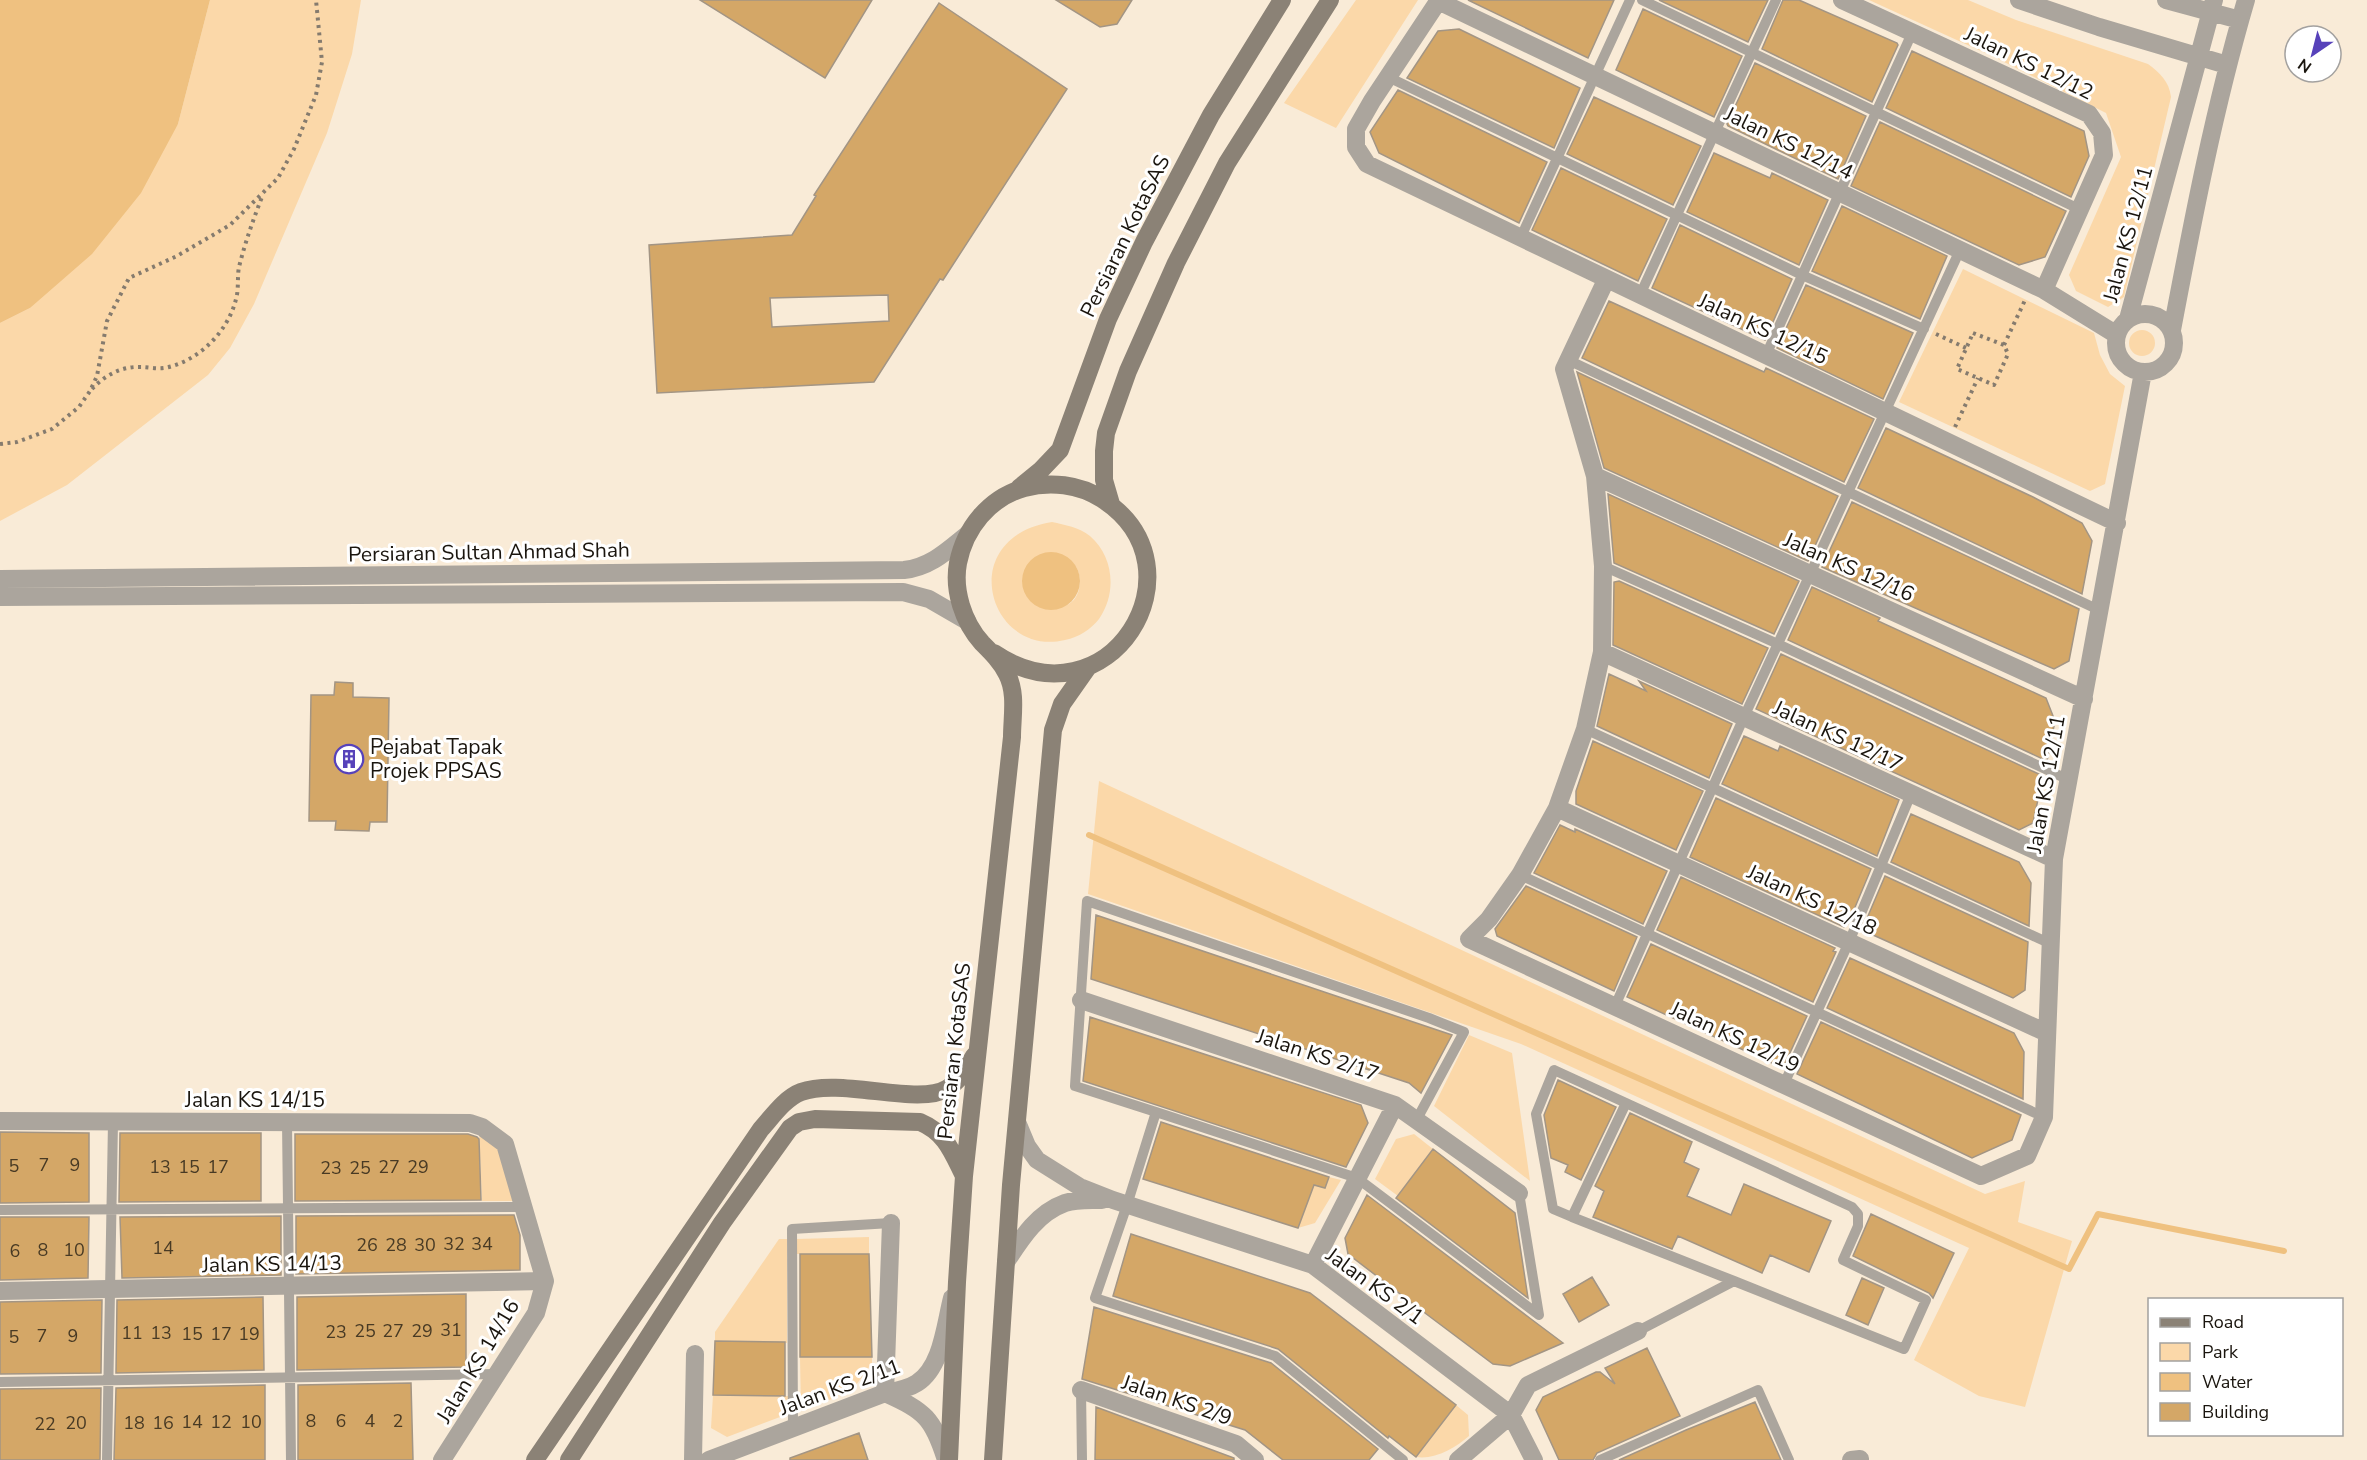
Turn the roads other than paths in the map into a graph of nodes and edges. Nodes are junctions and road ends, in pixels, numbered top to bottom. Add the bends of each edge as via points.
1 (1282, 0) edge
2 (1330, 0) edge
3 (1438, 0) edge
4 (1630, 0) edge
5 (1642, 0) edge
6 (1776, 0) edge
7 (1842, 0) edge
8 (2019, 0) edge
9 (2166, 0) edge
10 (2246, 0) edge
11 (2212, 6) edge
12 (2240, 20) junction
13 (1912, 33) junction
14 (1751, 52) junction
15 (2197, 56) junction
16 (2227, 65) junction
17 (1594, 75) junction
18 (1388, 76) junction
19 (1876, 112) junction
20 (1714, 132) junction
21 (1556, 158) junction
22 (1839, 192) junction
23 (2081, 210) junction
24 (1676, 216) junction
25 (1520, 238) junction
26 (1960, 250) junction
27 (1802, 275) junction
28 (1606, 280) junction
29 (2038, 287) junction
30 (1640, 296) junction
31 (2128, 319) junction
32 (1924, 329) junction
33 (2172, 330) junction
34 (2117, 335) junction
35 (1766, 355) junction
36 (1568, 360) junction
37 (2143, 372) junction
38 (1886, 412) junction
39 (1595, 476) junction
40 (1016, 490) junction
41 (1849, 492) junction
42 (1111, 504) junction
43 (2117, 523) junction
44 (968, 534) junction
45 (1603, 566) junction
46 (1810, 574) junction
47 (0, 579) edge
48 (0, 597) edge
49 (2101, 611) junction
50 (967, 621) junction
51 (1778, 644) junction
52 (1602, 652) junction
53 (994, 653) junction
54 (1088, 667) junction
55 (2084, 699) junction
56 (1744, 717) junction
57 (1585, 729) junction
58 (2069, 780) junction
59 (1713, 788) junction
60 (1911, 794) junction
61 (1557, 808) junction
62 (2054, 859) junction
63 (1680, 864) junction
64 (1881, 865) junction
65 (1520, 875) junction
66 (1648, 934) junction
67 (1849, 942) junction
68 (2051, 944) junction
69 (1081, 1000) junction
70 (1615, 1006) junction
71 (1816, 1012) junction
72 (2047, 1033) junction
73 (976, 1052) junction
74 (1784, 1084) junction
75 (1626, 1103) junction
76 (1395, 1104) junction
77 (1156, 1112) junction
78 (2044, 1117) junction
79 (1417, 1119) junction
80 (0, 1121) edge
81 (113, 1122) junction
82 (287, 1122) junction
83 (1017, 1122) junction
84 (964, 1176) junction
85 (1981, 1176) joint
86 (1357, 1178) junction
87 (1519, 1193) joint
88 (1120, 1202) junction
89 (523, 1207) junction
90 (288, 1208) junction
91 (0, 1210) edge
92 (111, 1210) junction
93 (1572, 1217) junction
94 (891, 1223) joint
95 (1006, 1262) junction
96 (1313, 1265) junction
97 (545, 1281) junction
98 (1734, 1281) junction
99 (957, 1282) junction
100 (289, 1286) junction
101 (110, 1289) junction
102 (0, 1291) edge
103 (1638, 1331) joint
104 (695, 1354) dead end
105 (498, 1374) junction
106 (290, 1378) junction
107 (109, 1380) junction
108 (0, 1382) edge
109 (1081, 1390) joint
110 (885, 1393) junction
111 (1511, 1415) junction
112 (793, 1428) junction
113 (107, 1460) edge
114 (291, 1460) edge
115 (442, 1460) edge
116 (535, 1460) edge
117 (569, 1460) edge
118 (693, 1460) edge
119 (709, 1460) edge
120 (948, 1460) edge
121 (993, 1460) edge
122 (1082, 1460) edge
123 (1255, 1460) edge
124 (1403, 1460) edge
125 (1458, 1460) edge
126 (1534, 1460) edge
127 (1600, 1460) edge
128 (1789, 1460) edge

1 - 40 main road, Persiaran KotaSAS via 1211,115 1144,242 1099,341 1060,450
2 - 42 main road, Persiaran KotaSAS via 1227,163 1176,263 1128,371 1106,433 1104,480
3 - 17 street, Jalan KS 12/14
3 - 18 street, Jalan KS 12/15
4 - 17 lane
5 - 14 lane
6 - 14 lane
7 - 13 street, Jalan KS 12/12
8 - 15 street
9 - 11 street
10 - 12 street
11 - 12 street
11 - 15 street, Jalan KS 12/11
12 - 16 street
13 - 19 lane
13 - 23 street, Jalan KS 12/12 via 2089,114 2102,133 2104,155
14 - 19 lane
14 - 20 lane
15 - 16 street
15 - 31 street, Jalan KS 12/11
16 - 33 street via 2202,170
17 - 20 street, Jalan KS 12/14
17 - 21 lane
18 - 21 lane
18 - 25 street, Jalan KS 12/15 via 1356,129 1356,147 1366,164
19 - 22 lane
19 - 23 lane
20 - 22 street, Jalan KS 12/14
20 - 24 lane
21 - 24 lane
21 - 25 lane
22 - 26 street, Jalan KS 12/14
22 - 27 lane
23 - 29 street, Jalan KS 12/12
24 - 27 lane
24 - 30 lane
25 - 28 street, Jalan KS 12/15
26 - 29 street, Jalan KS 12/14
26 - 32 lane
27 - 32 lane
27 - 35 lane
28 - 30 street, Jalan KS 12/15
28 - 36 street
29 - 34 street, Jalan KS 12/14
30 - 35 street, Jalan KS 12/15
31 - 33 street, Jalan KS 12/11 via 2138,314 2158,316
31 - 34 street, Jalan KS 12/11
32 - 38 lane
33 - 37 street via 2174,351 2170,360 2162,367
34 - 37 street, Jalan KS 12/11 via 2116,346 2124,364
35 - 38 street, Jalan KS 12/15
36 - 39 street via 1564,369
36 - 41 lane
37 - 43 street, Jalan KS 12/11
38 - 41 lane
38 - 43 street, Jalan KS 12/15
39 - 45 street
39 - 46 street, Jalan KS 12/16
40 - 42 main road, Persiaran KotaSAS via 1065,485 1082,488
40 - 44 main road, Persiaran KotaSAS via 988,508
41 - 46 lane
41 - 49 lane
42 - 54 main road, Persiaran KotaSAS via 1140,544 1146,592 1143,609 1127,638
43 - 49 street, Jalan KS 12/11
44 - 47 street, Persiaran Sultan Ahmad Shah via 933,561 904,570
44 - 50 main road, Persiaran KotaSAS via 957,582
45 - 51 lane
45 - 52 street
46 - 51 lane
46 - 55 street, Jalan KS 12/16
48 - 50 street, Persiaran Sultan Ahmad Shah via 903,592 929,599
49 - 55 street, Jalan KS 12/11
50 - 53 main road, Persiaran KotaSAS
51 - 56 lane
51 - 58 lane
52 - 56 street, Jalan KS 12/17
52 - 57 street
53 - 54 main road, Persiaran KotaSAS via 1008,663 1039,673
53 - 73 main road, Persiaran KotaSAS via 1008,676 1013,694
54 - 83 main road, Persiaran KotaSAS via 1062,704 1053,730
55 - 58 street, Jalan KS 12/11
56 - 59 lane
56 - 60 street, Jalan KS 12/17
57 - 59 lane
57 - 61 street
58 - 62 street, Jalan KS 12/11
59 - 63 lane
59 - 64 lane
60 - 62 street, Jalan KS 12/17
60 - 64 lane
61 - 63 street, Jalan KS 12/18
61 - 65 street
62 - 68 street, Jalan KS 12/11
63 - 66 lane
63 - 67 street, Jalan KS 12/18
64 - 67 lane
64 - 68 lane
65 - 66 lane
65 - 70 street, Jalan KS 12/19 via 1489,919 1469,939
66 - 70 lane
66 - 71 lane
67 - 71 lane
67 - 72 street, Jalan KS 12/18
68 - 72 street, Jalan KS 12/11
69 - 76 street, Jalan KS 2/17
69 - 77 lane via 1076,1086
69 - 79 lane via 1087,901 1429,1017 1464,1032
70 - 74 street, Jalan KS 12/19
71 - 74 lane
71 - 78 lane
72 - 78 street, Jalan KS 12/11
73 - 84 main road, Persiaran KotaSAS
73 - 116 main road via 956,1082 935,1093 816,1088 800,1092 785,1103 761,1130
74 - 85 street, Jalan KS 12/19
75 - 93 lane
75 - 93 lane via 1554,1070 1536,1114 1553,1209
75 - 98 lane via 1852,1207 1858,1214 1858,1226 1843,1260 1926,1300 1904,1349
76 - 79 street, Jalan KS 2/17
76 - 86 street
77 - 86 lane
77 - 88 lane
78 - 85 street, Jalan KS 12/11 via 2027,1156
79 - 87 street, Jalan KS 2/17
80 - 81 street, Jalan KS 14/15
81 - 82 street, Jalan KS 14/15
81 - 92 lane
82 - 89 street, Jalan KS 14/15 via 470,1123 482,1127 505,1144
82 - 90 lane
83 - 88 street via 1037,1160 1080,1187
83 - 95 main road, Persiaran KotaSAS
84 - 99 main road, Persiaran KotaSAS
84 - 117 main road via 943,1137 920,1122 815,1119 790,1128 723,1223
86 - 87 lane via 1539,1315
86 - 96 street
88 - 95 street via 1077,1200 1047,1212 1022,1236
88 - 96 street, Jalan KS 2/1
88 - 124 lane via 1095,1298 1275,1356
89 - 90 lane
89 - 97 street
90 - 92 lane
90 - 100 lane
91 - 92 lane
92 - 101 lane
93 - 98 lane
94 - 110 street
94 - 112 lane via 792,1229
95 - 121 main road, Persiaran KotaSAS
96 - 111 street, Jalan KS 2/1
97 - 100 street, Jalan KS 14/13
97 - 105 street, Jalan KS 14/16 via 536,1313
98 - 103 lane
99 - 110 street, Jalan KS 2/11 via 939,1352 926,1376 915,1385
99 - 120 main road, Persiaran KotaSAS
100 - 101 street, Jalan KS 14/13
100 - 106 lane
101 - 102 street, Jalan KS 14/13
101 - 107 lane
103 - 111 street via 1528,1385
104 - 118 street
105 - 106 lane
105 - 115 street, Jalan KS 14/16
106 - 107 lane
106 - 114 lane
107 - 108 lane
107 - 113 lane
109 - 122 lane
109 - 123 street, Jalan KS 2/9 via 1236,1444
110 - 112 street, Jalan KS 2/11
110 - 120 street via 914,1406 929,1421
111 - 125 street
111 - 126 street, Jalan KS 2/1
112 - 119 street, Jalan KS 2/11
127 - 128 lane via 1758,1390

